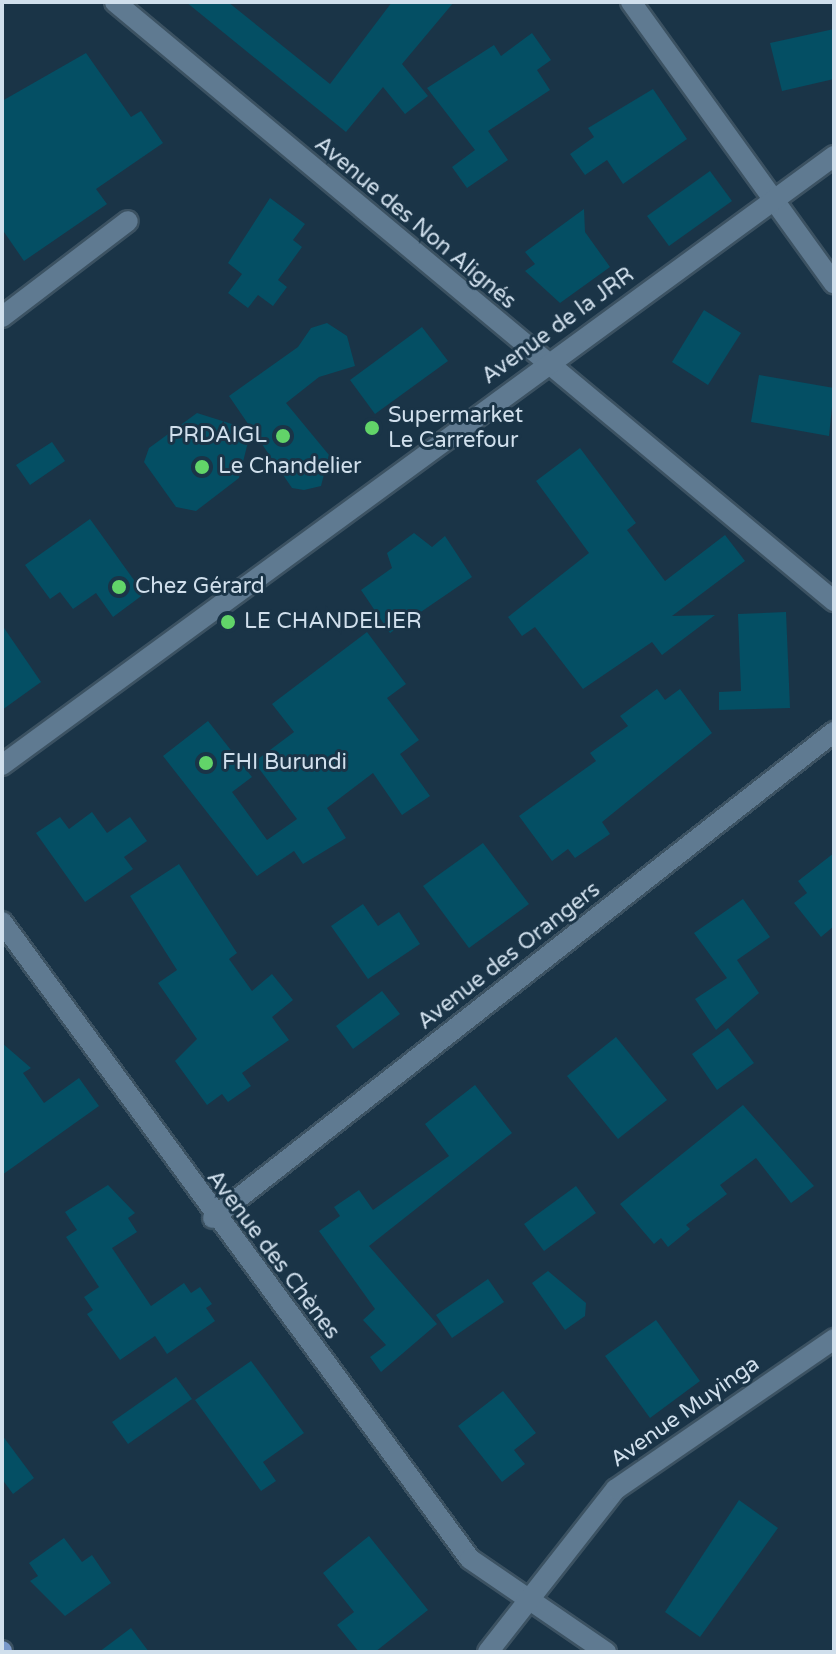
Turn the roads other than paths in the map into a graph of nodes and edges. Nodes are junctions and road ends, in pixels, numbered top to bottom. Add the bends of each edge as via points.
1 (115, 2) edge
2 (631, 2) edge
3 (834, 156) edge
4 (776, 198) junction
5 (128, 221) dead end
6 (834, 283) edge
7 (2, 317) edge
8 (546, 364) junction
9 (834, 601) edge
10 (834, 732) edge
11 (2, 765) edge
12 (2, 922) edge
13 (213, 1218) junction
14 (834, 1339) edge
15 (526, 1597) junction
16 (488, 1652) edge
17 (606, 1652) edge

1 - 8 street, Avenue des Non Alignés
2 - 4 street
3 - 4 street, Avenue de la JRR
4 - 6 street
4 - 8 street, Avenue de la JRR
5 - 7 street
8 - 9 street, Avenue des Non Alignés
8 - 11 street, Avenue de la JRR
10 - 13 street, Avenue des Orangers
12 - 13 street, Avenue des Chènes
13 - 15 street, Avenue des Chènes via 470,1559
14 - 15 street, Avenue Muyinga via 616,1489
15 - 16 street, Avenue Muyinga
15 - 17 street, Avenue des Chènes

